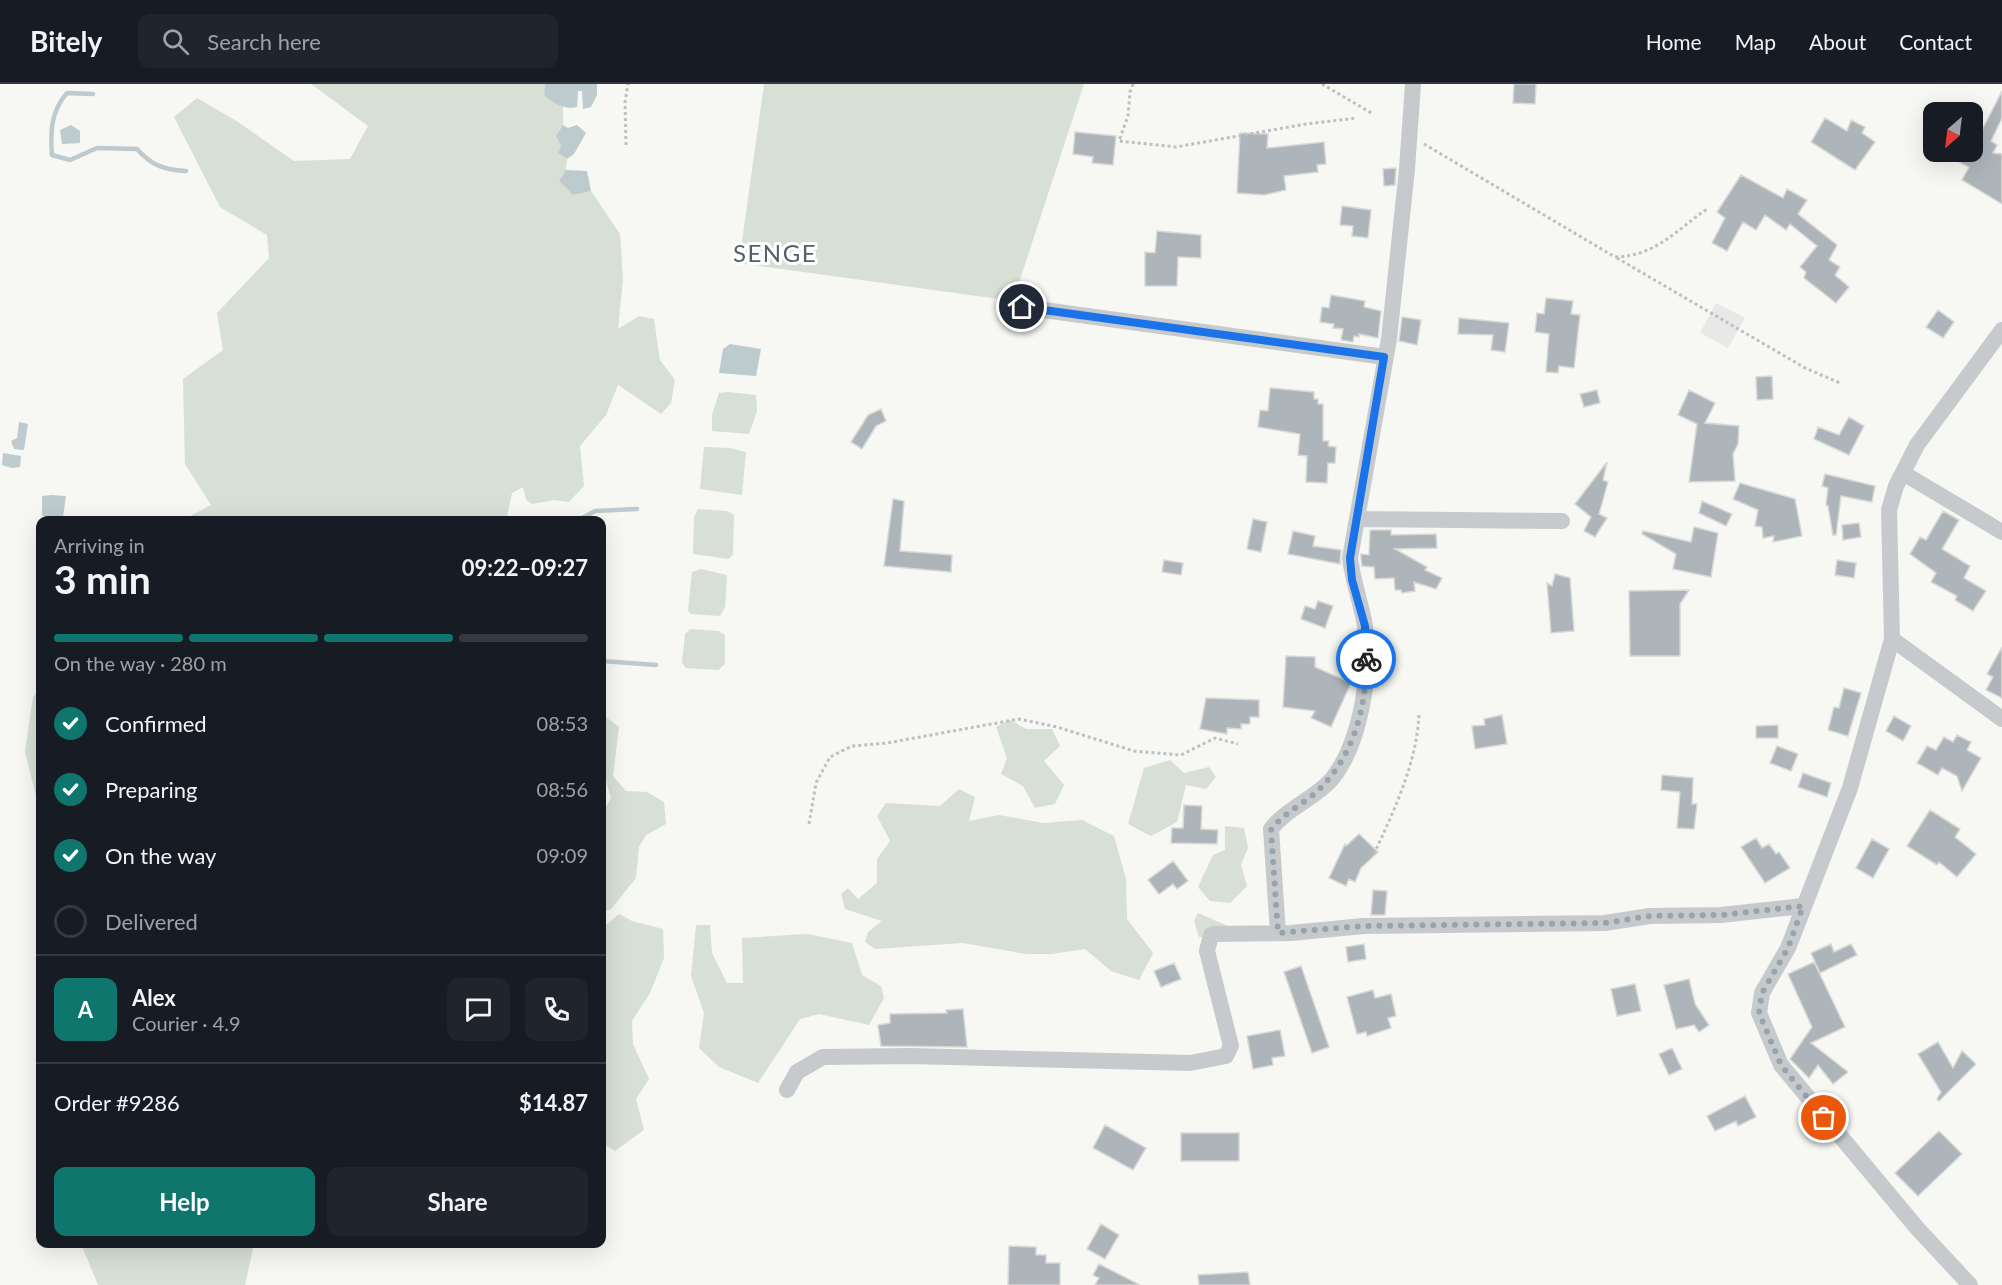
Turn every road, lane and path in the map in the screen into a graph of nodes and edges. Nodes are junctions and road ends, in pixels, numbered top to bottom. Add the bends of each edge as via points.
1 (628, 84) edge
2 (1133, 84) edge
3 (1322, 84) edge
4 (1413, 84) edge
5 (1373, 114) dead end
6 (1357, 118) dead end
7 (1409, 136) junction
8 (626, 146) dead end
9 (1707, 209) dead end
10 (1615, 257) junction
11 (1022, 307) dead end
12 (2002, 330) edge
13 (1384, 357) junction
14 (1840, 382) dead end
15 (1903, 473) junction
16 (1358, 519) junction
17 (1562, 521) dead end
18 (2002, 532) edge
19 (1892, 639) junction
20 (1419, 712) dead end
21 (2002, 719) edge
22 (1238, 744) dead end
23 (808, 824) dead end
24 (1374, 854) dead end
25 (1803, 906) junction
26 (1278, 933) junction
27 (788, 1090) dead end
28 (1970, 1285) edge

1 - 8 path
2 - 6 path via 1119,141 1176,147
3 - 5 path
4 - 7 street
7 - 10 path
7 - 13 street
9 - 10 path via 1658,247 1636,257
10 - 14 path via 1805,368
11 - 13 street
12 - 15 street via 1917,445
13 - 16 street
15 - 18 street
15 - 19 street via 1888,510
16 - 17 street
16 - 26 street via 1350,558 1365,626 1366,665 1360,716 1350,749 1330,780 1271,830
19 - 21 street
19 - 25 street via 1850,788
20 - 24 path via 1419,731 1400,792
22 - 23 path via 1215,738 1181,754 1134,751 1019,719 852,747 830,757 816,783
25 - 26 street via 1721,915 1650,916 1605,923 1363,926
25 - 28 street via 1788,948 1762,993 1759,1013 1765,1032 1781,1065 1917,1228
26 - 27 street via 1211,935 1207,951 1231,1046 1226,1056 1190,1063 823,1057 797,1072

